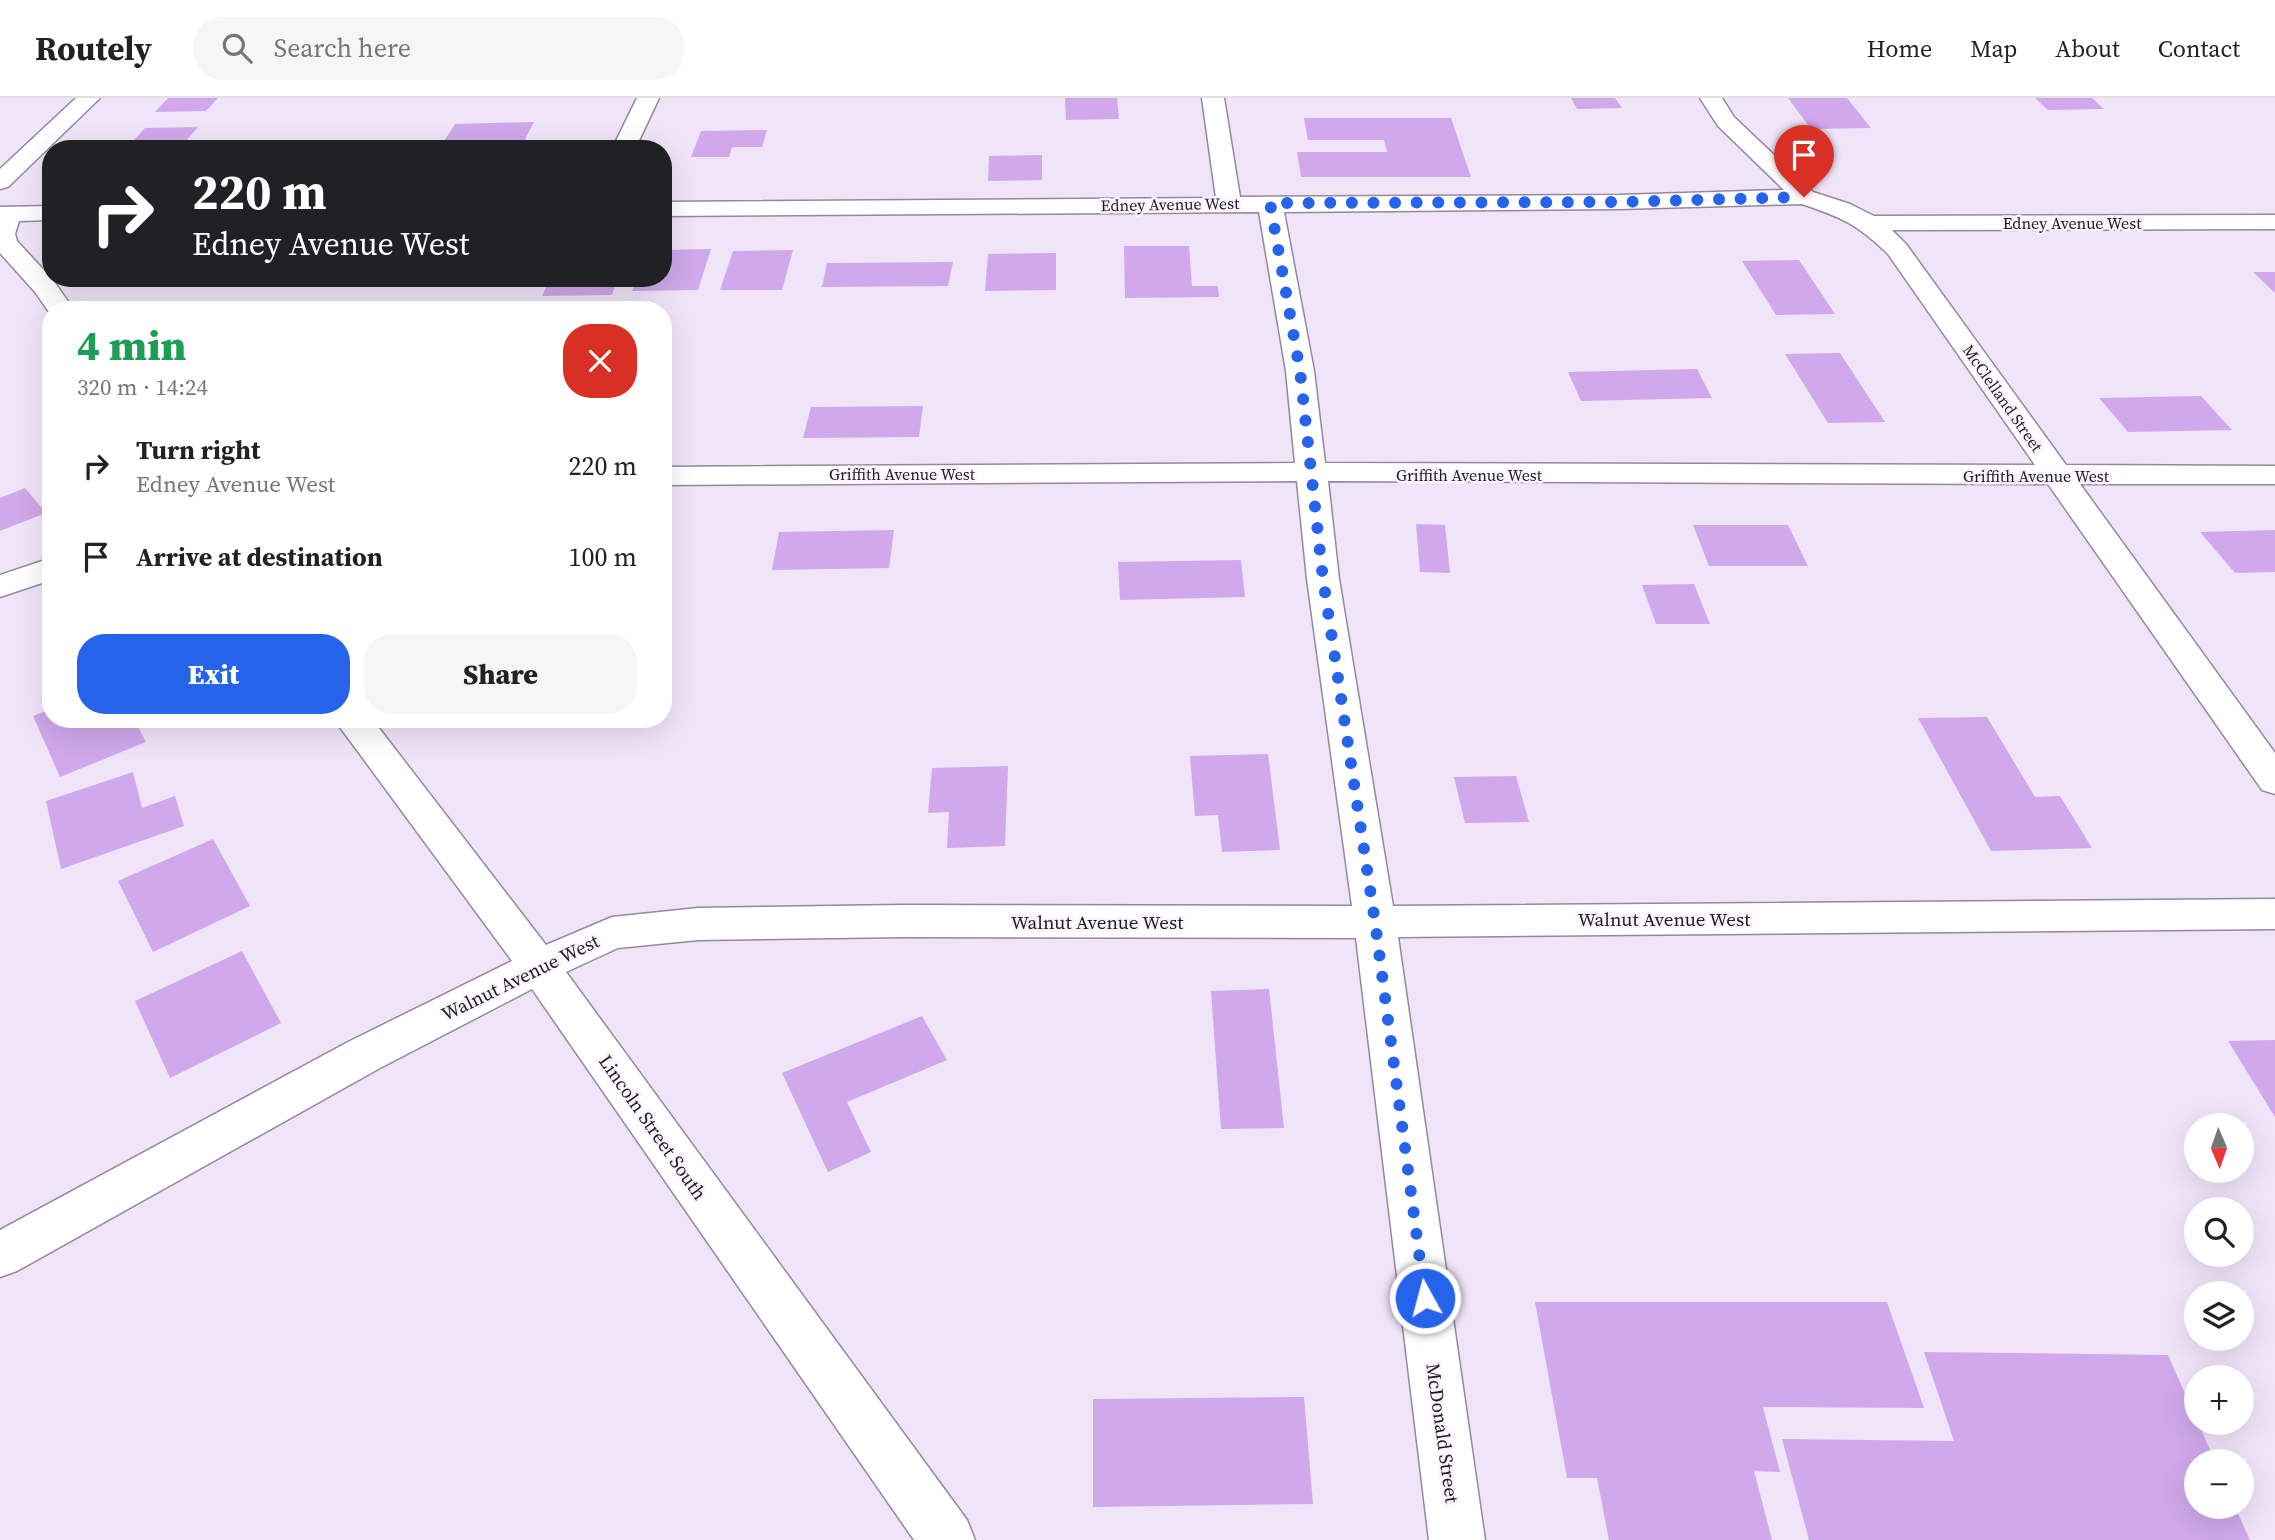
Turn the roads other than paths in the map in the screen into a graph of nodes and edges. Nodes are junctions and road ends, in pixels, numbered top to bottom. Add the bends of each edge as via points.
1 (89, 98) edge
2 (648, 98) edge
3 (1213, 98) edge
4 (1711, 98) edge
5 (44, 140) edge
6 (627, 140) edge
7 (42, 142) edge
8 (0, 182) edge
9 (1804, 197) junction
10 (1270, 203) junction
11 (1228, 204) junction
12 (672, 209) edge
13 (42, 213) edge
14 (5, 214) edge
15 (2275, 222) edge
16 (1870, 223) junction
17 (42, 284) edge
18 (1312, 474) junction
19 (2275, 475) edge
20 (672, 476) edge
21 (2059, 476) junction
22 (42, 571) edge
23 (0, 587) edge
24 (359, 728) edge
25 (2275, 781) edge
26 (2275, 914) edge
27 (1375, 922) junction
28 (539, 966) junction
29 (0, 1255) edge
30 (947, 1540) edge
31 (1457, 1540) edge

1 - 5 street
2 - 6 street
3 - 11 street
4 - 9 street, McClelland Street via 1726,121
7 - 8 street
9 - 10 street, Edney Avenue West
9 - 16 street, McClelland Street
10 - 11 street, Edney Avenue West
10 - 18 street, McDonald Street via 1300,371
11 - 12 street, Edney Avenue West
13 - 14 street
14 - 17 street via 5,243
15 - 16 street, Edney Avenue West
16 - 21 street, McClelland Street via 1910,265
18 - 20 street, Griffith Avenue West
18 - 21 street, Griffith Avenue West
18 - 27 street, McDonald Street via 1323,579
19 - 21 street, Griffith Avenue West
21 - 25 street, McClelland Street
22 - 23 street
24 - 28 street, Lincoln Street South
26 - 27 street, Walnut Avenue West
27 - 28 street, Walnut Avenue West via 698,924 612,933
27 - 31 street, McDonald Street
28 - 29 street, Walnut Avenue West via 364,1055
28 - 30 street, Lincoln Street South

